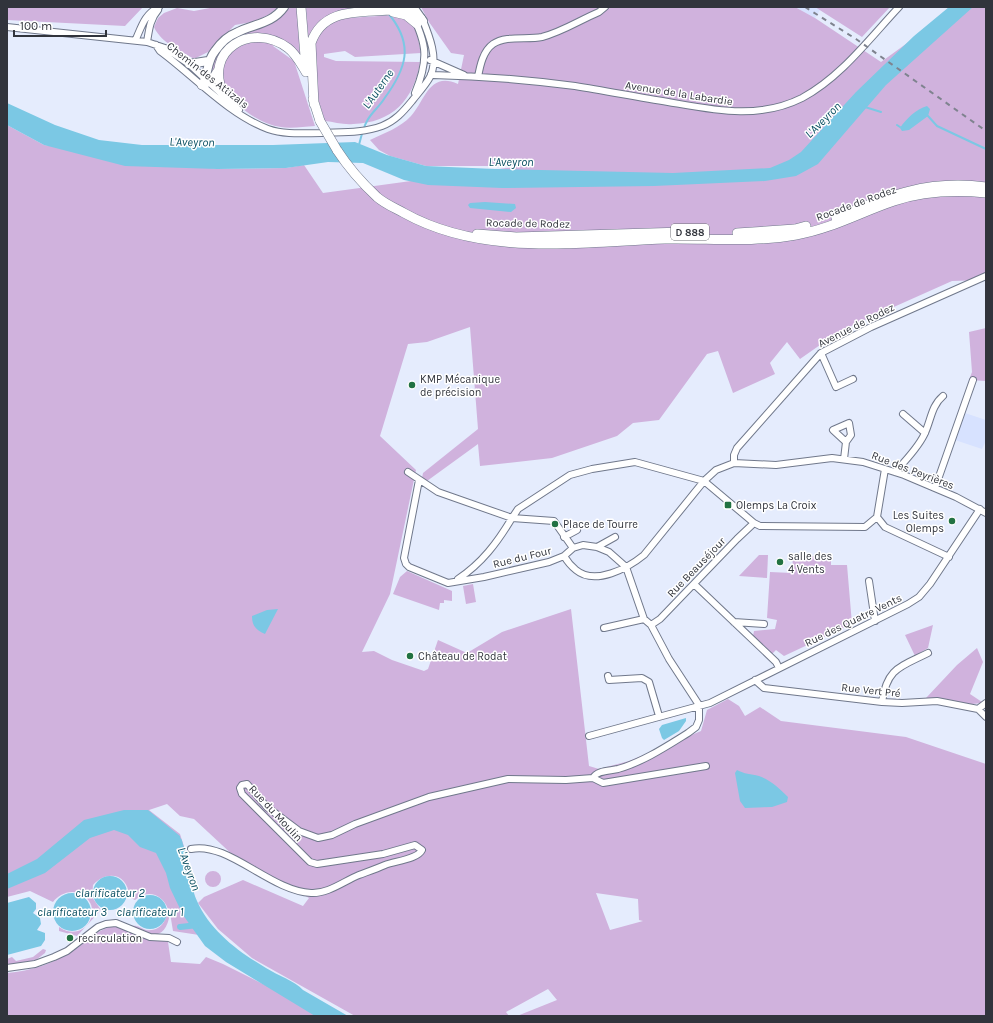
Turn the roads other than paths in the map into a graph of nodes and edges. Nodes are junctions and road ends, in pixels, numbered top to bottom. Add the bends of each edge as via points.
1 (160, 7) edge
2 (284, 7) edge
3 (301, 7) edge
4 (409, 7) edge
5 (413, 7) edge
6 (417, 7) edge
7 (605, 7) edge
8 (899, 7) edge
9 (389, 11) junction
10 (420, 23) junction
11 (7, 28) edge
12 (136, 39) junction
13 (147, 42) junction
14 (156, 45) junction
15 (425, 58) junction
16 (208, 60) junction
17 (433, 62) junction
18 (189, 64) junction
19 (218, 71) junction
20 (306, 72) junction
21 (431, 74) junction
22 (466, 76) junction
23 (478, 77) junction
24 (206, 82) junction
25 (224, 95) junction
26 (412, 101) junction
27 (314, 104) junction
28 (248, 120) junction
29 (986, 187) edge
30 (986, 193) edge
31 (391, 204) junction
32 (986, 276) edge
33 (821, 354) junction
34 (853, 379) dead end
35 (973, 380) dead end
36 (943, 396) dead end
37 (903, 414) dead end
38 (925, 433) junction
39 (846, 442) dead end
40 (844, 459) junction
41 (734, 463) junction
42 (885, 469) junction
43 (408, 472) dead end
44 (895, 472) junction
45 (419, 480) junction
46 (704, 481) junction
47 (935, 488) junction
48 (983, 511) edge
49 (877, 517) junction
50 (512, 518) junction
51 (754, 523) junction
52 (577, 530) dead end
53 (564, 537) junction
54 (615, 538) dead end
55 (597, 547) junction
56 (573, 548) junction
57 (564, 556) junction
58 (949, 557) junction
59 (626, 567) junction
60 (457, 580) junction
61 (870, 580) dead end
62 (694, 584) junction
63 (644, 619) junction
64 (875, 621) junction
65 (734, 622) junction
66 (764, 624) dead end
67 (651, 625) junction
68 (604, 628) dead end
69 (928, 653) dead end
70 (779, 668) junction
71 (608, 676) dead end
72 (755, 680) junction
73 (882, 702) junction
74 (986, 703) edge
75 (699, 707) junction
76 (978, 709) junction
77 (659, 716) junction
78 (986, 717) edge
79 (589, 736) dead end
80 (706, 766) dead end
81 (593, 778) junction
82 (191, 849) dead end
83 (177, 942) dead end
84 (7, 968) edge

1 - 12 street via 150,12 141,25
1 - 13 street via 153,15
2 - 16 main road via 270,20 235,33 215,50
3 - 20 highway
4 - 9 highway
4 - 10 street
5 - 10 main road
6 - 10 street
7 - 23 street via 549,35 494,43 484,55
8 - 23 street, Avenue de la Labardie via 848,63 820,87 791,103 761,111 720,111 574,86
9 - 10 highway via 406,15
9 - 27 highway via 341,14 331,17 320,26 311,42
10 - 15 street
10 - 17 street, Chemin des Attizals via 431,44
11 - 12 street, Chemin des Attizals
12 - 13 street, Chemin des Attizals
13 - 14 street, Chemin des Attizals
14 - 18 street, Chemin des Attizals
14 - 24 street, Chemin des Attizals via 160,51
15 - 17 street
15 - 21 street
15 - 26 street, Chemin des Attizals via 423,73
16 - 18 main road
16 - 24 main road
17 - 21 street, Chemin des Attizals
17 - 22 street, Avenue de la Labardie
18 - 24 street, Chemin des Attizals
19 - 20 highway via 219,64 233,45 253,37 272,39 289,48
19 - 24 highway
19 - 25 highway
20 - 27 highway
21 - 22 street, Avenue de la Labardie
21 - 26 street, Chemin des Attizals
22 - 23 street, Avenue de la Labardie
24 - 25 street, Chemin des Attizals
24 - 28 street, Chemin des Attizals
25 - 28 street, Chemin des Attizals
26 - 28 street, Chemin des Attizals via 392,121 351,132 286,133 269,130
27 - 31 highway, Rocade de Rodez, bridge via 320,121 346,164 371,190
29 - 31 highway, Rocade de Rodez / D 888 via 957,184 926,187 888,196 825,222 795,229 741,233 516,237 481,234 434,222
30 - 31 highway, Rocade de Rodez / D 888 via 958,191 916,196 894,201 834,226 795,235 532,244 490,242 453,234 417,220
32 - 33 street, Avenue de Rodez via 871,327
33 - 34 street via 836,387
33 - 41 street, Avenue de Rodez via 737,448
35 - 47 street
36 - 38 street via 935,403
37 - 38 street
38 - 44 street via 910,456
39 - 40 street
40 - 41 street, Rue des Peyrières via 820,458 776,465
40 - 42 street, Rue des Peyrières
41 - 46 street via 716,470
42 - 44 street, Rue des Peyrières
42 - 49 street
43 - 45 street
44 - 47 street, Rue des Peyrières
45 - 50 street via 450,498
45 - 60 street, Rue du Four via 404,558 406,564 448,583
46 - 50 street via 634,462 623,463 570,475 518,509
46 - 51 street
46 - 59 street via 644,555
47 - 48 street, Rue des Peyrières
48 - 58 street, Rue des Quatre Vents
49 - 51 street via 865,527 765,527
49 - 58 street via 885,527
50 - 53 street via 554,521
50 - 60 street via 487,556
51 - 62 street, Rue Beauséjour
52 - 53 street
53 - 56 street
54 - 55 street
55 - 56 street via 582,545
55 - 59 street via 609,552
56 - 57 street
57 - 59 street via 576,571 589,576 600,576
57 - 60 street, Rue du Four via 484,577
58 - 64 street, Rue des Quatre Vents via 919,597
59 - 63 street
61 - 64 street
62 - 65 street
62 - 67 street, Rue Beauséjour
63 - 67 street
63 - 68 street
64 - 70 street, Rue des Quatre Vents
65 - 66 street
65 - 70 street via 776,662
67 - 75 street
69 - 73 street via 898,668 890,676 884,688
70 - 72 street, Rue des Quatre Vents
71 - 77 street via 609,680 642,678 649,682
72 - 73 street, Rue Vert Pré via 764,688
72 - 75 street, Rue des Quatre Vents
73 - 76 street, Rue Vert Pré via 937,701
74 - 76 street
75 - 77 street, Rue des Quatre Vents
75 - 81 street via 696,727 639,761 599,772
76 - 78 street
77 - 79 street, Rue des Quatre Vents
80 - 81 street via 603,783
81 - 82 street, Rue du Moulin via 508,779 429,797 354,824 332,836 318,838 299,831 267,806 247,784 242,785 242,794 310,862 317,864 383,854 415,845 422,850 415,857 398,860 328,890 312,893 297,891 267,879 220,852 205,848
83 - 84 street via 169,938 150,937 116,923 106,924 98,927 72,948 54,957 35,964

